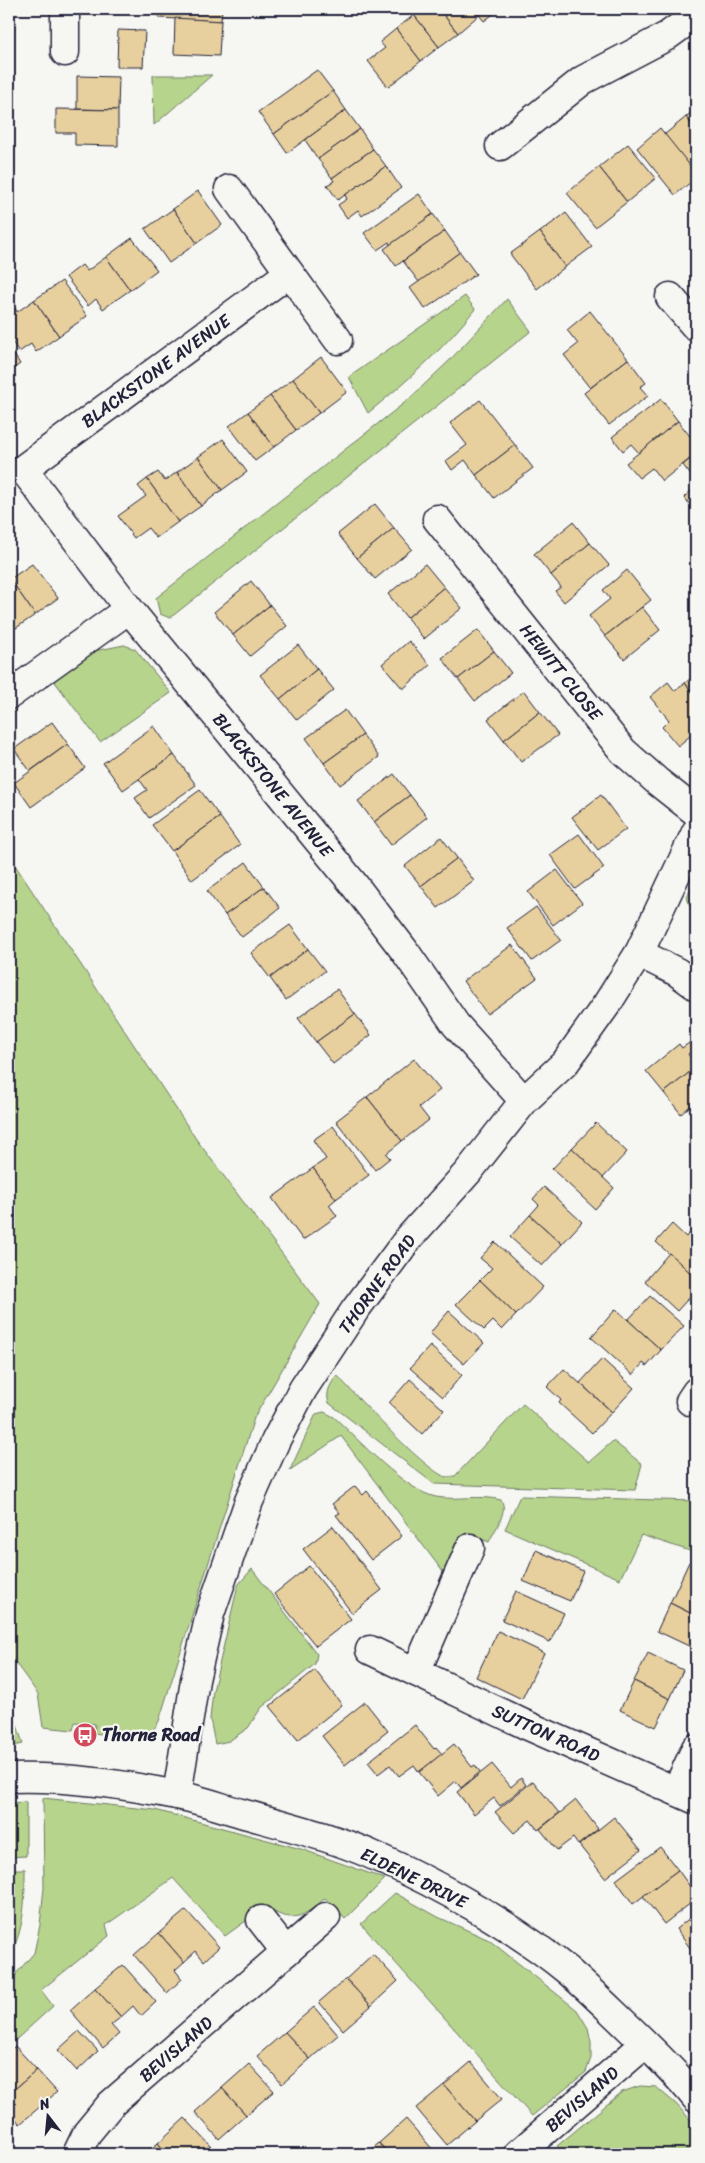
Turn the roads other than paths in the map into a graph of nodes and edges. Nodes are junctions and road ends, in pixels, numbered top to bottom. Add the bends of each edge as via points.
1 (65, 9) edge
2 (696, 15) edge
3 (65, 52) dead end
4 (500, 146) dead end
5 (229, 189) dead end
6 (289, 273) junction
7 (670, 297) dead end
8 (696, 327) edge
9 (338, 340) dead end
10 (16, 474) edge
11 (437, 519) dead end
12 (129, 609) junction
13 (9, 695) edge
14 (696, 812) edge
15 (696, 832) edge
16 (639, 953) junction
17 (696, 986) edge
18 (524, 1101) junction
19 (470, 1548) dead end
20 (370, 1650) dead end
21 (416, 1672) junction
22 (696, 1748) edge
23 (9, 1778) edge
24 (177, 1795) junction
25 (687, 1795) edge
26 (326, 1917) dead end
27 (261, 1920) dead end
28 (286, 1952) junction
29 (645, 2044) junction
30 (696, 2098) edge
31 (77, 2154) edge
32 (518, 2154) edge

1 - 3 street
2 - 4 street via 667,36 583,80
5 - 6 street
6 - 9 street
6 - 10 street, BLACKSTONE AVENUE
7 - 8 street
10 - 12 street, BLACKSTONE AVENUE
11 - 14 street, HEWITT CLOSE via 623,751
12 - 13 street
12 - 18 street, BLACKSTONE AVENUE via 352,882 456,1025
15 - 16 street, THORNE ROAD
16 - 17 street via 677,972
16 - 18 street, THORNE ROAD via 565,1063
18 - 24 street, THORNE ROAD via 468,1172 408,1239 355,1310 304,1389 276,1440 249,1501 210,1614 195,1680
19 - 21 street
20 - 21 street, SUTTON ROAD
21 - 25 street, SUTTON ROAD via 524,1724
22 - 25 street, SUTTON ROAD
23 - 24 street, ELDENE DRIVE via 53,1779
24 - 29 street, ELDENE DRIVE via 378,1857 433,1885 532,1945 567,1971
26 - 28 street, BEVISLAND
27 - 28 street
28 - 31 street, BEVISLAND via 111,2104 87,2133
29 - 30 street, ELDENE DRIVE
29 - 32 street, BEVISLAND

